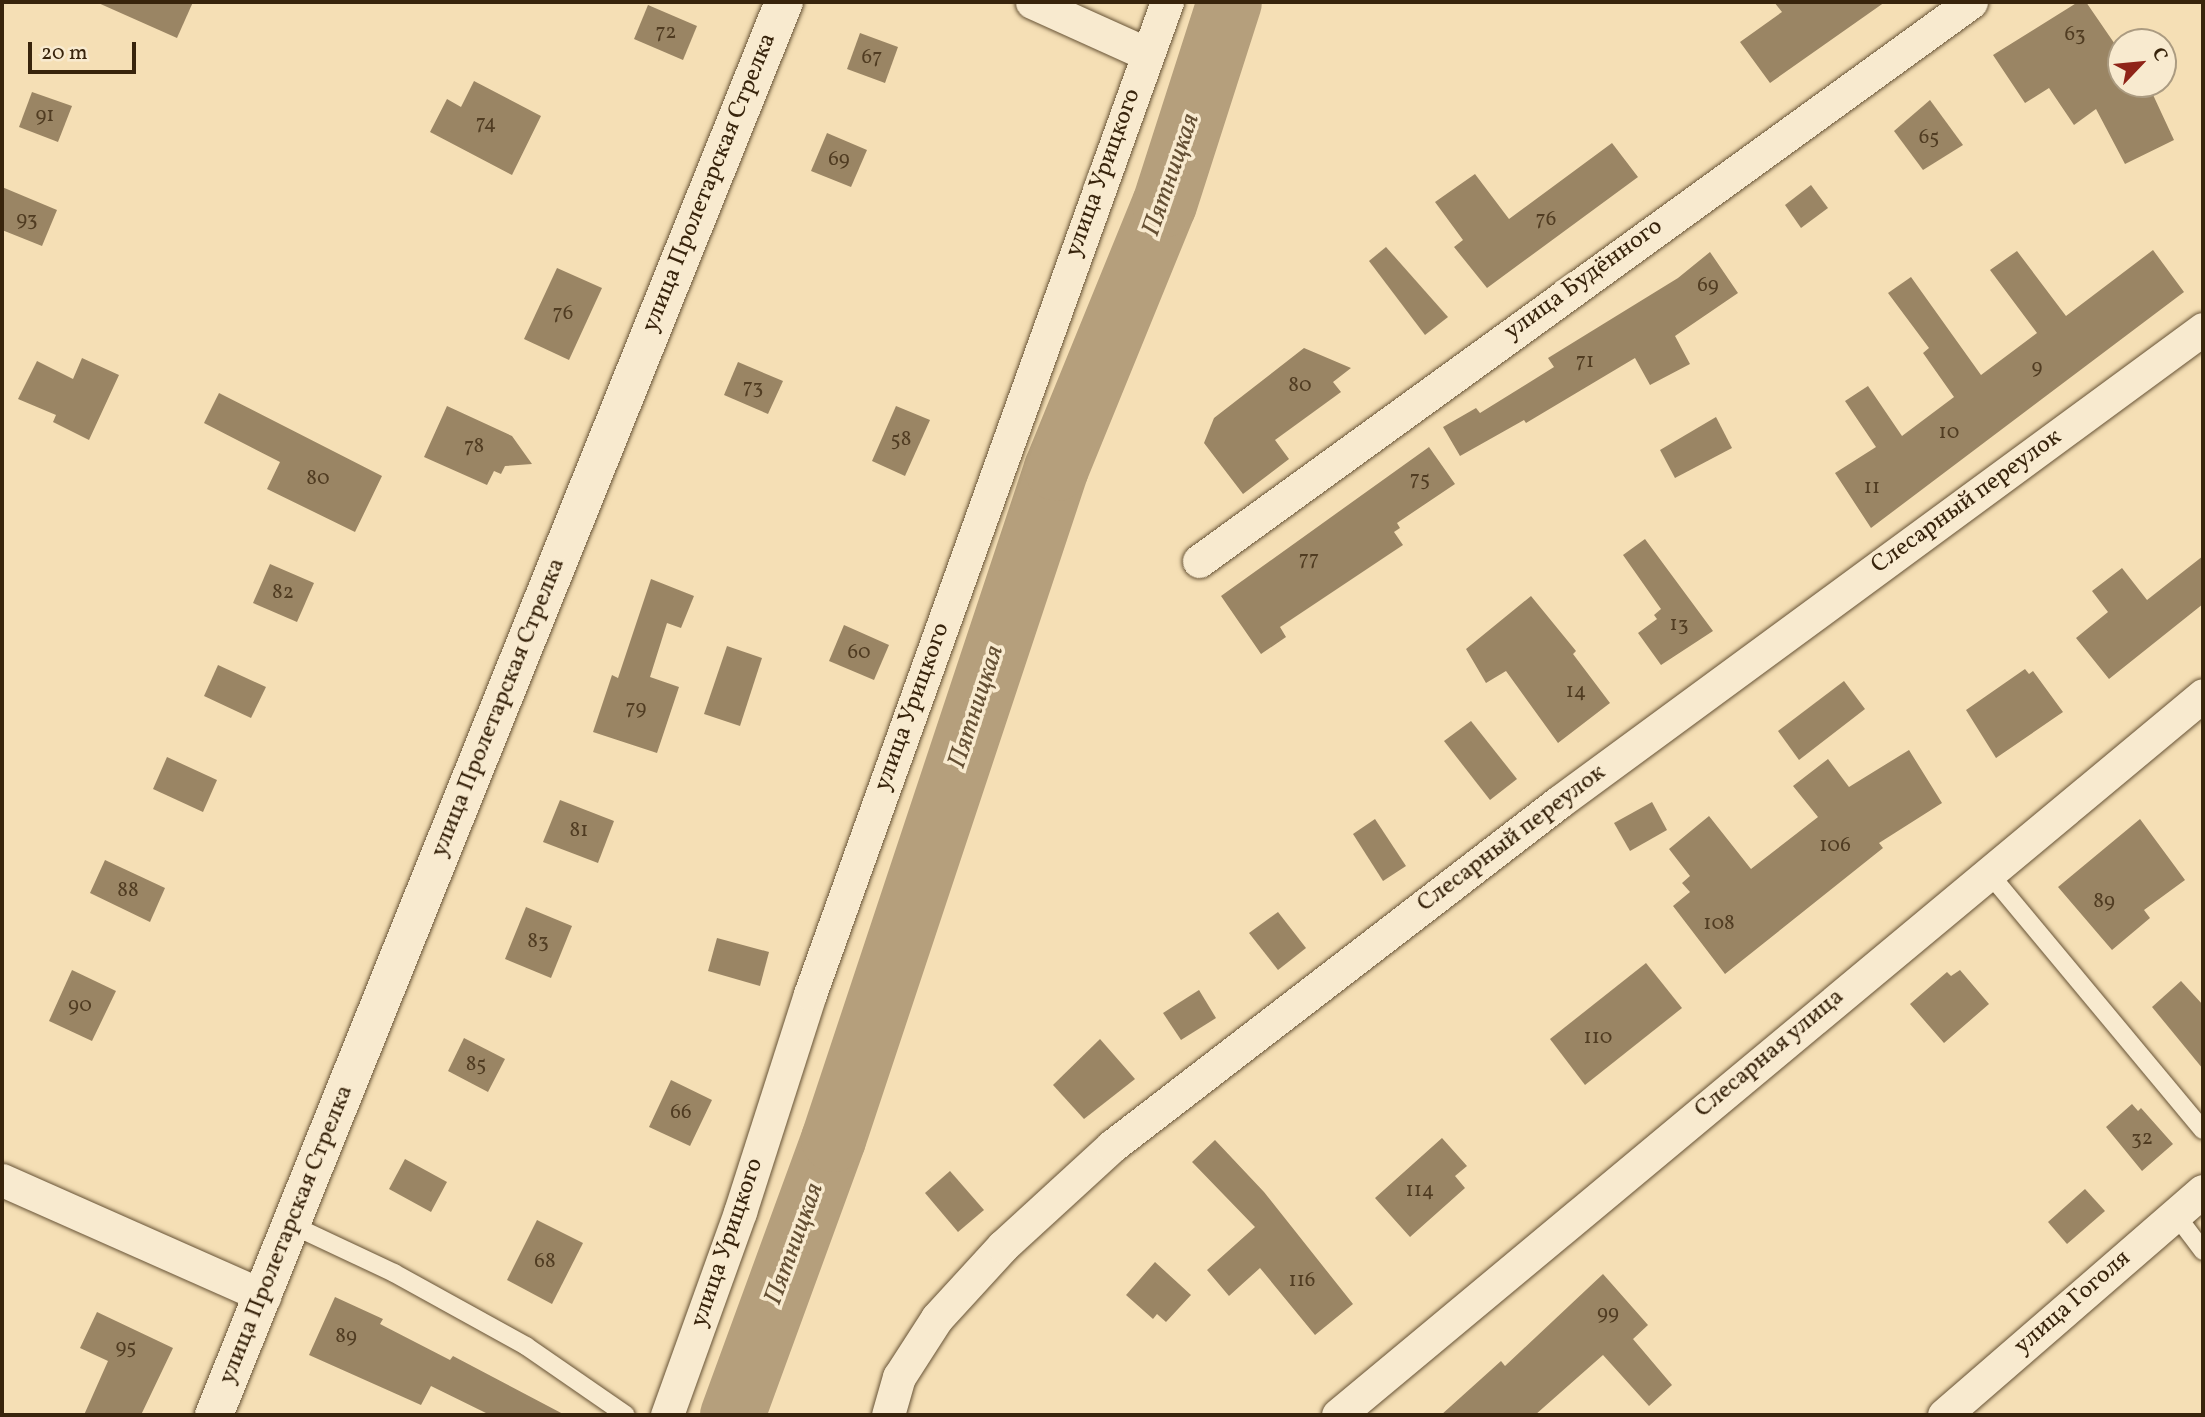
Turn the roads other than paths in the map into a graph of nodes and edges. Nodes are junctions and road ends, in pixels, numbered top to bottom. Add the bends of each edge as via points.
1 (784, 2) edge
2 (1032, 2) edge
3 (1167, 2) edge
4 (1971, 2) edge
5 (1147, 54) junction
6 (2203, 329) edge
7 (1199, 561) dead end
8 (2203, 695) edge
9 (1987, 872) junction
10 (2203, 1130) edge
11 (2, 1180) edge
12 (2203, 1191) edge
13 (2176, 1215) junction
14 (292, 1225) junction
15 (2203, 1251) edge
16 (264, 1296) junction
17 (214, 1415) edge
18 (626, 1415) edge
19 (667, 1415) edge
20 (888, 1415) edge
21 (1338, 1415) edge
22 (1944, 1415) edge

1 - 14 street, улица Пролетарская Стрелка
2 - 5 street
3 - 5 street, улица Урицкого
4 - 7 street, улица Будённого
5 - 19 street, улица Урицкого via 815,981 740,1212
6 - 20 street, Слесарный переулок via 1559,802 1112,1146 1003,1246 937,1318 899,1377
8 - 9 street, Слесарная улица
9 - 10 lane
9 - 21 street, Слесарная улица
11 - 16 street
12 - 13 street, улица Гоголя
13 - 15 lane
13 - 22 street, улица Гоголя
14 - 16 street, улица Пролетарская Стрелка
14 - 18 lane via 394,1273 515,1339
16 - 17 street, улица Пролетарская Стрелка

